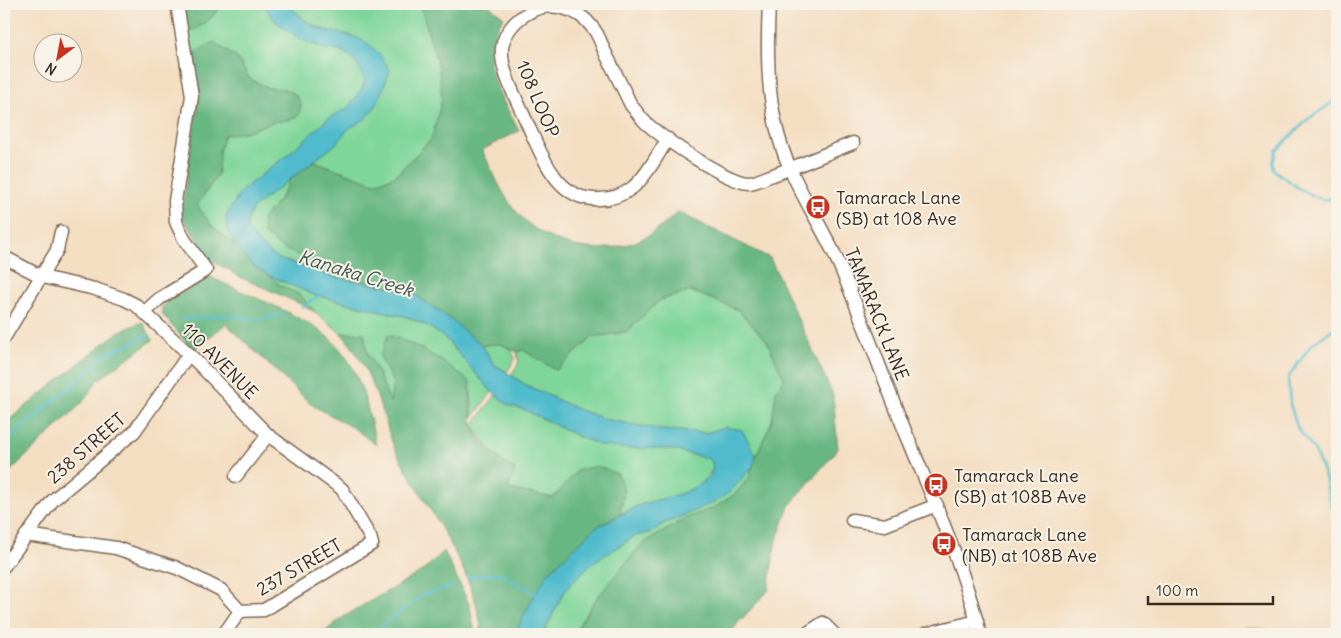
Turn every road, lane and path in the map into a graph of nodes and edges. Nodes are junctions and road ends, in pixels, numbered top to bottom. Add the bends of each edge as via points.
1 (176, 4) edge
2 (769, 4) edge
3 (668, 139) junction
4 (853, 143) dead end
5 (790, 169) junction
6 (61, 232) dead end
7 (4, 258) edge
8 (42, 277) junction
9 (145, 312) junction
10 (4, 338) edge
11 (189, 354) junction
12 (268, 435) junction
13 (236, 476) dead end
14 (937, 505) junction
15 (852, 520) dead end
16 (26, 535) junction
17 (372, 544) joint
18 (4, 566) edge
19 (240, 611) junction
20 (977, 621) junction
21 (224, 634) edge
22 (806, 634) edge
23 (834, 634) edge
24 (926, 634) edge
25 (980, 634) edge

1 - 9 street via 192,96 176,202 176,222 206,270 159,299
2 - 5 street, TAMARACK LANE via 767,56 770,100
3 - 3 street, 108 LOOP via 638,115 594,28 580,14 557,7 540,8 529,12 510,29 502,46 504,70 548,169 563,186 594,200 623,194 640,180
3 - 5 street, 108 LOOP via 736,180 750,183
4 - 5 street, 108 LOOP
5 - 14 street, TAMARACK LANE via 840,266
6 - 8 street via 57,250
7 - 8 street, 110 AVENUE
8 - 9 street, 110 AVENUE via 96,289 124,299
8 - 10 street
9 - 11 street, 110 AVENUE
11 - 12 street, 110 AVENUE
11 - 16 street, 238 STREET via 134,432 53,500
12 - 13 street
12 - 17 street, 110 AVENUE via 342,489
14 - 15 street via 885,525
14 - 20 street, TAMARACK LANE via 960,563
16 - 18 street, 238 STREET
16 - 19 street via 116,548 177,568 221,590
17 - 19 street, 237 STREET via 264,610
19 - 21 street
20 - 24 street
20 - 25 street, TAMARACK LANE
22 - 23 street via 823,620

